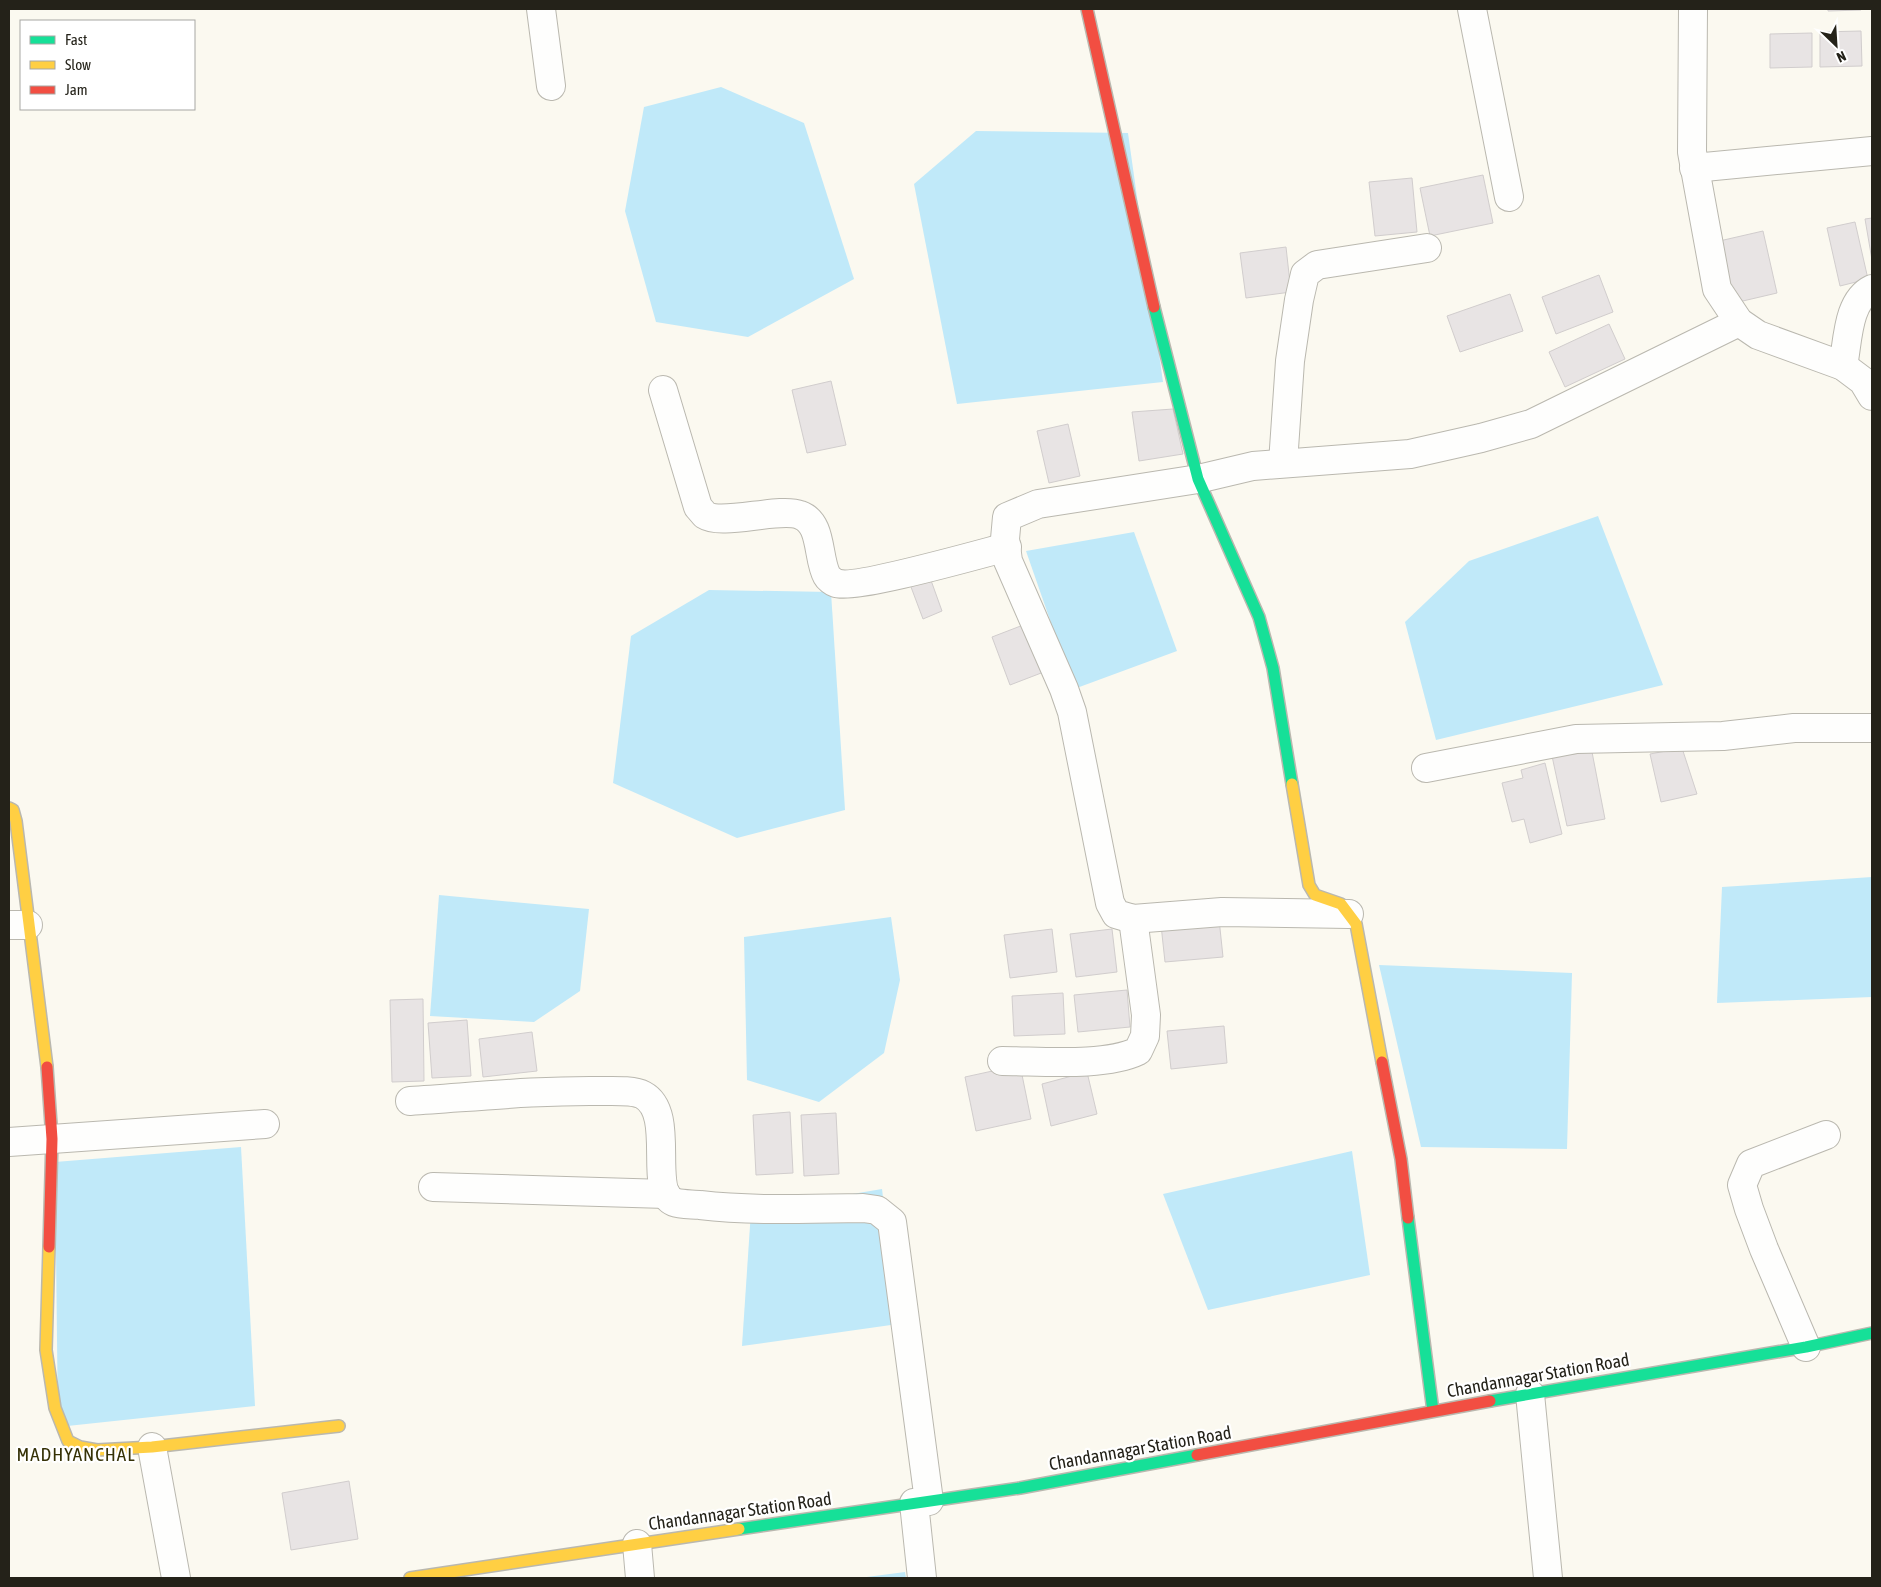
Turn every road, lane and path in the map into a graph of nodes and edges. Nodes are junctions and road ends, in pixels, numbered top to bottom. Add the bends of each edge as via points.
1 (541, 9) edge
2 (1087, 9) edge
3 (1472, 9) edge
4 (1693, 9) edge
5 (551, 86) dead end
6 (1872, 152) edge
7 (1694, 168) junction
8 (1509, 197) dead end
9 (1428, 248) dead end
10 (1872, 289) edge
11 (1739, 322) junction
12 (1844, 366) junction
13 (663, 390) dead end
14 (1872, 396) edge
15 (1283, 463) junction
16 (1198, 480) junction
17 (1007, 547) junction
18 (1872, 728) edge
19 (1426, 768) dead end
20 (9, 808) edge
21 (1349, 914) junction
22 (1133, 920) junction
23 (19, 925) edge
24 (1002, 1062) dead end
25 (410, 1101) dead end
26 (265, 1124) dead end
27 (1826, 1135) dead end
28 (52, 1139) junction
29 (9, 1142) edge
30 (433, 1187) dead end
31 (666, 1194) junction
32 (1872, 1333) edge
33 (1806, 1347) junction
34 (1530, 1394) junction
35 (1433, 1411) junction
36 (339, 1426) dead end
37 (152, 1447) junction
38 (921, 1502) junction
39 (637, 1544) junction
40 (176, 1578) edge
41 (410, 1578) edge
42 (640, 1578) edge
43 (922, 1578) edge
44 (1548, 1578) edge

1 - 5 street
2 - 16 street via 1159,329
3 - 8 street
4 - 7 street
6 - 7 street
7 - 11 street via 1717,289
9 - 15 street via 1317,265 1305,274 1290,362
10 - 12 street via 1857,302
11 - 12 street via 1758,335
11 - 15 street via 1531,424 1410,454
12 - 14 street via 1863,381
13 - 17 street via 698,507 706,516 800,515 810,521 828,577 836,583 849,584 894,576
15 - 16 street via 1253,466
16 - 17 street via 1038,504 1007,517
16 - 21 street via 1259,617 1273,668 1309,885 1315,895 1341,904
17 - 22 street via 1008,561 1072,712 1110,903 1116,914
18 - 19 street via 1794,728 1723,736 1576,739
20 - 23 street via 13,810 16,821
21 - 22 street via 1222,912
21 - 35 street via 1356,924 1401,1158
22 - 24 street via 1146,1015 1145,1036 1138,1051 1098,1061
23 - 28 street via 46,1057
25 - 31 street via 578,1090 643,1094 654,1104 660,1118
26 - 28 street
27 - 33 street via 1750,1164 1742,1185 1764,1249
28 - 29 street
28 - 37 street via 46,1350 55,1408 68,1440 80,1447 97,1450
30 - 31 street
31 - 38 street via 673,1202 717,1207 863,1208 877,1210 892,1222
32 - 33 street, Chandannagar Station Road
33 - 34 street, Chandannagar Station Road
34 - 35 street, Chandannagar Station Road
34 - 44 street
35 - 38 street, Chandannagar Station Road via 1020,1488
36 - 37 street
37 - 40 street
38 - 39 street, Chandannagar Station Road
38 - 43 street
39 - 41 street, Chandannagar Station Road
39 - 42 street

